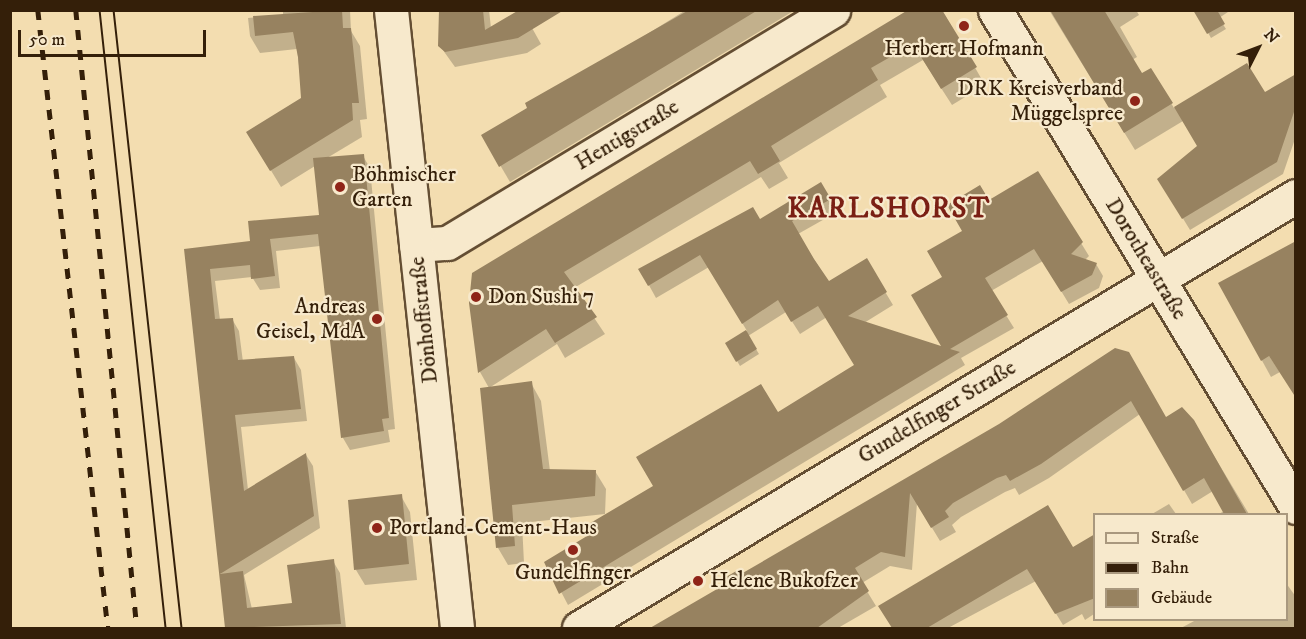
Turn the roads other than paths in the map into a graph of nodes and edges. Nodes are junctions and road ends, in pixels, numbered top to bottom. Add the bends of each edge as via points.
1 (391, 10) edge
2 (833, 10) edge
3 (995, 10) edge
4 (1296, 196) edge
5 (416, 245) junction
6 (1157, 279) junction
7 (1296, 507) edge
8 (457, 628) edge
9 (579, 628) edge

1 - 5 street, Dönhoffstraße
2 - 5 street, Hentigstraße via 447,243
3 - 6 street, Dorotheastraße
4 - 6 street, Gundelfinger Straße
5 - 8 street, Dönhoffstraße
6 - 7 street, Dorotheastraße
6 - 9 street, Gundelfinger Straße

